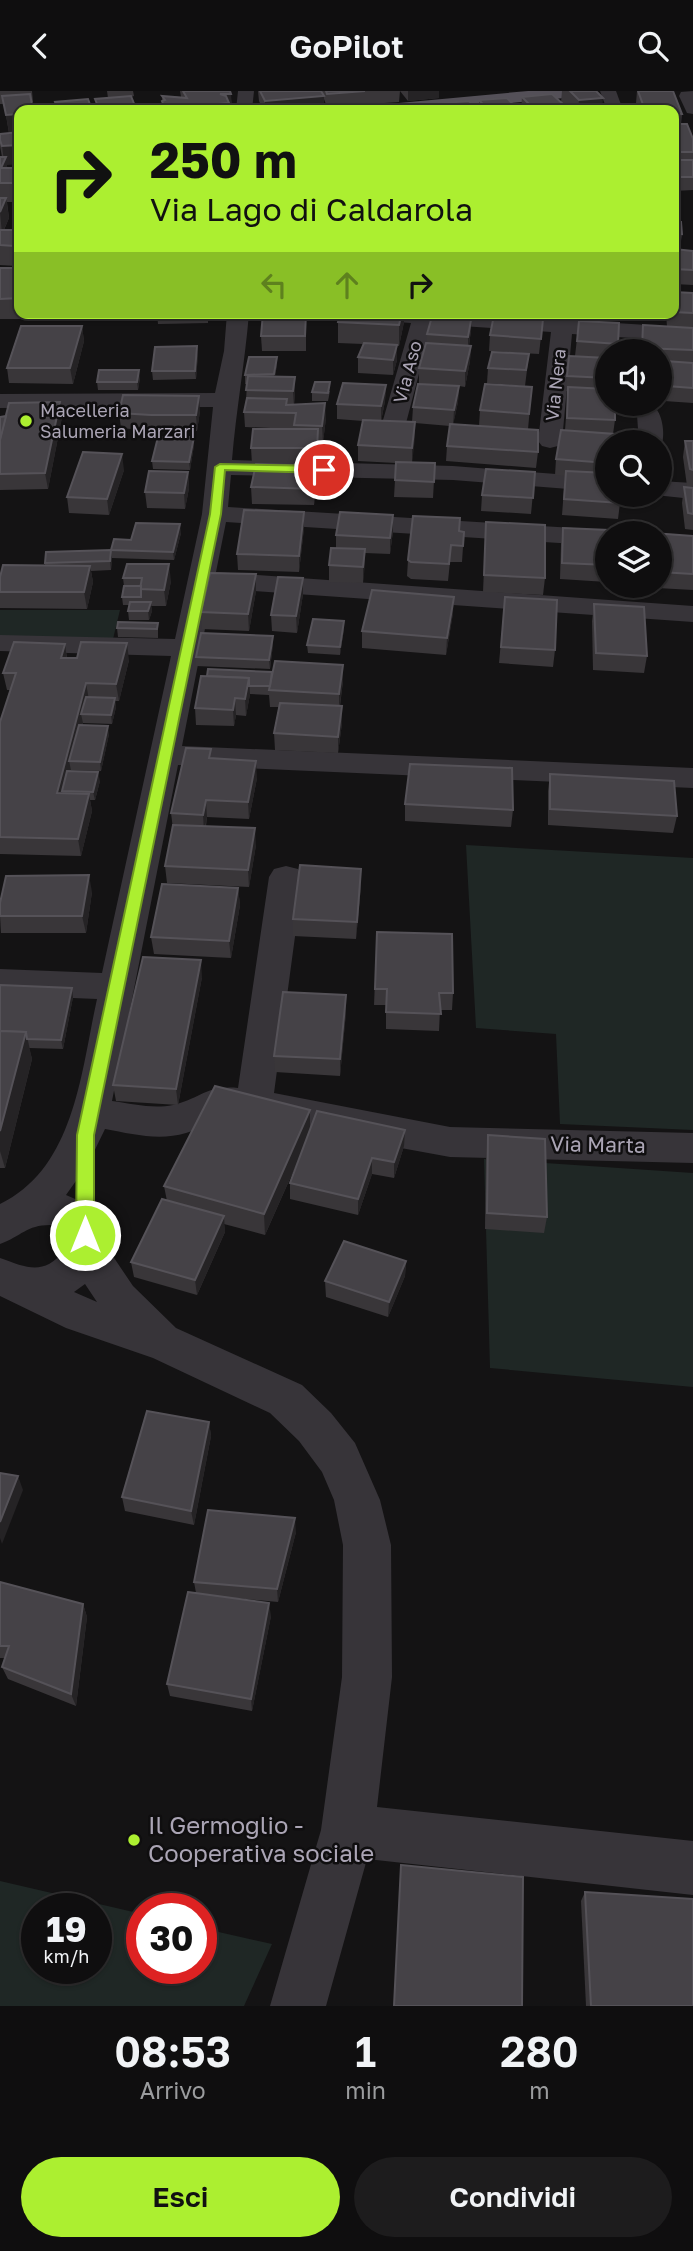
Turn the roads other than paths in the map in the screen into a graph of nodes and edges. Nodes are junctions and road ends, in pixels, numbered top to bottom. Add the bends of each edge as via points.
1 (586, 91) edge
2 (432, 105) edge
3 (238, 319) edge
4 (422, 319) edge
5 (448, 319) edge
6 (562, 328) junction
7 (693, 335) edge
8 (225, 400) junction
9 (0, 401) edge
10 (393, 427) edge
11 (550, 441) dead end
12 (220, 467) junction
13 (595, 484) edge
14 (672, 490) edge
15 (693, 491) edge
16 (215, 514) junction
17 (595, 537) edge
18 (201, 579) junction
19 (693, 614) edge
20 (0, 643) edge
21 (187, 648) junction
22 (164, 755) junction
23 (693, 778) edge
24 (286, 877) dead end
25 (0, 982) edge
26 (116, 987) junction
27 (254, 1104) junction
28 (88, 1123) junction
29 (693, 1148) edge
30 (11, 1217) edge
31 (85, 1242) junction
32 (12, 1282) edge
33 (165, 1343) junction
34 (348, 1830) junction
35 (693, 1868) edge
36 (298, 2006) edge

1 - 2 main road
3 - 8 street
4 - 10 street, Via Aso
5 - 6 street
6 - 7 street
6 - 11 street, Via Nera
8 - 9 street
8 - 12 street
12 - 13 street via 453,473
12 - 16 street
14 - 15 street
16 - 17 street
16 - 18 street
18 - 19 street
18 - 21 street
20 - 21 street
21 - 22 street
22 - 23 street
22 - 26 street
24 - 27 street
25 - 26 street
26 - 28 street
27 - 28 street, Via Marta via 211,1104 182,1119
27 - 29 street, Via Marta via 450,1142
28 - 30 street via 62,1173
28 - 31 street
30 - 31 street via 54,1208 74,1217
31 - 32 street via 77,1266 62,1279 44,1287
31 - 33 street via 118,1299
32 - 33 street via 81,1315
33 - 34 street via 286,1399 339,1458 357,1500 367,1545 369,1612 367,1677
34 - 35 street
34 - 36 street

